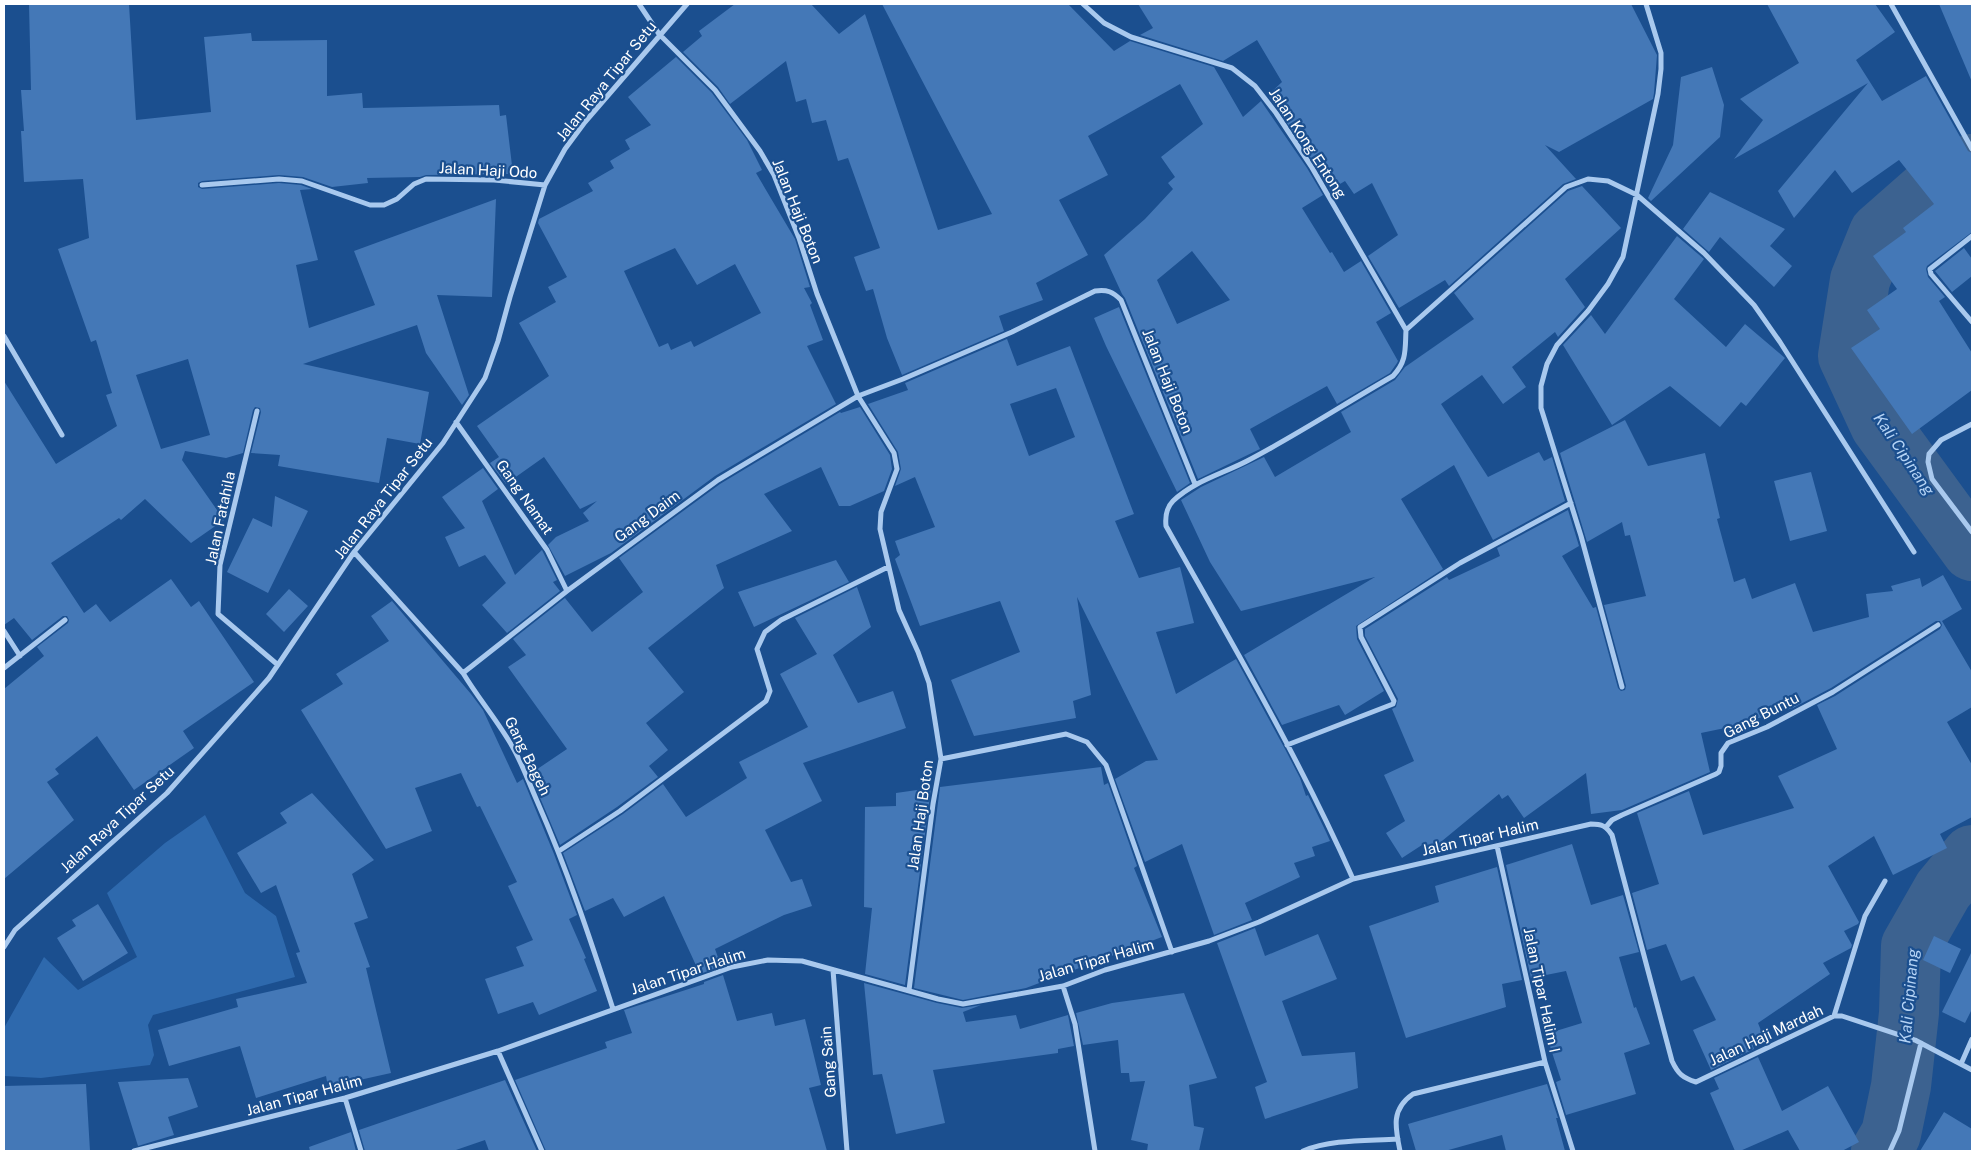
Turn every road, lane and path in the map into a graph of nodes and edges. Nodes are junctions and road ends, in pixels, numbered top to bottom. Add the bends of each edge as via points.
1 (639, 4) edge
2 (687, 4) edge
3 (1083, 4) edge
4 (1646, 4) edge
5 (1891, 4) edge
6 (659, 34) junction
7 (1972, 150) edge
8 (202, 185) dead end
9 (545, 186) junction
10 (1637, 195) junction
11 (1972, 236) edge
12 (1972, 322) edge
13 (1406, 330) junction
14 (4, 336) edge
15 (858, 396) junction
16 (257, 411) dead end
17 (456, 422) junction
18 (1972, 424) edge
19 (62, 434) dead end
20 (1196, 484) junction
21 (1571, 503) junction
22 (1972, 532) edge
23 (354, 552) junction
24 (1914, 552) dead end
25 (888, 567) junction
26 (567, 591) junction
27 (65, 620) dead end
28 (1938, 625) dead end
29 (4, 631) edge
30 (20, 656) junction
31 (278, 665) junction
32 (4, 668) edge
33 (463, 673) junction
34 (1622, 687) dead end
35 (1287, 745) junction
36 (942, 759) junction
37 (1606, 827) junction
38 (1497, 846) junction
39 (559, 851) junction
40 (1353, 879) junction
41 (1885, 881) dead end
42 (4, 947) edge
43 (1172, 952) junction
44 (833, 970) junction
45 (1063, 986) junction
46 (910, 990) junction
47 (613, 1009) junction
48 (1834, 1016) junction
49 (1972, 1039) edge
50 (1921, 1043) junction
51 (498, 1051) junction
52 (1545, 1062) junction
53 (1961, 1064) junction
54 (1972, 1070) edge
55 (345, 1098) junction
56 (1398, 1139) junction
57 (134, 1151) edge
58 (362, 1151) edge
59 (542, 1151) edge
60 (847, 1151) edge
61 (1095, 1151) edge
62 (1303, 1151) edge
63 (1400, 1151) edge
64 (1573, 1151) edge
65 (1890, 1151) edge

1 - 6 street, Jalan Haji Boton
2 - 6 street, Jalan Raya Tipar Setu
3 - 13 street, Jalan Kong Entong via 1104,23 1131,37 1232,68 1255,86 1311,166
4 - 10 street via 1660,53 1661,69
5 - 7 street
6 - 9 street, Jalan Raya Tipar Setu via 564,150
6 - 15 street, Jalan Haji Boton via 715,90 774,175
8 - 9 street, Jalan Haji Odo via 279,179 302,181 370,205 384,205 398,199 414,184 426,179 494,180
9 - 17 street, Jalan Raya Tipar Setu via 485,378
10 - 13 street via 1608,181 1588,179 1566,187
10 - 21 street via 1623,257 1588,311 1557,345 1547,364 1542,386 1541,408
10 - 24 street via 1704,253 1754,305
11 - 12 street via 1930,269
13 - 20 street via 1402,366 1393,376 1246,461
14 - 19 street
15 - 20 street, Jalan Haji Boton via 903,380 1012,332 1081,297 1105,290 1114,293 1125,308
15 - 25 street, Jalan Haji Boton via 894,453 898,469 881,512 880,529
15 - 26 street, Gang Daim via 718,480
16 - 31 street, Jalan Fatahila via 220,565 218,614
17 - 23 street, Jalan Raya Tipar Setu via 443,443
17 - 26 street, Gang Namat via 547,550
18 - 22 street via 1941,440 1928,462 1932,479
20 - 35 street via 1172,502 1165,518 1166,526
21 - 34 street
21 - 35 street via 1460,563 1360,628 1361,637 1393,704
23 - 31 street, Jalan Raya Tipar Setu
23 - 33 street, Gang Bageh
25 - 36 street, Jalan Haji Boton via 899,610 929,683
25 - 39 street via 781,620 765,632 757,649 770,692 766,702 620,811
26 - 33 street, Gang Daim
27 - 30 street
28 - 37 street, Gang Buntu via 1833,692 1728,743 1721,753 1721,766 1716,774 1622,815
29 - 30 street
30 - 32 street
31 - 42 street, Jalan Raya Tipar Setu via 167,793 15,930
33 - 39 street, Gang Bageh via 513,748
35 - 40 street via 1326,817
36 - 43 street via 1066,734 1087,742 1106,765
36 - 46 street, Jalan Haji Boton via 933,804
37 - 38 street, Jalan Tipar Halim via 1591,824
37 - 48 street, Jalan Haji Mardah via 1612,835 1676,1072 1696,1082
38 - 40 street, Jalan Tipar Halim
38 - 52 street, Jalan Tipar Halim I
39 - 47 street, Gang Bageh
40 - 43 street, Jalan Tipar Halim via 1259,922
41 - 48 street via 1865,916
43 - 45 street, Jalan Tipar Halim via 1105,970
44 - 46 street, Jalan Tipar Halim
44 - 47 street, Jalan Tipar Halim via 802,961 768,960 732,967
44 - 60 street, Gang Sain
45 - 46 street, Jalan Tipar Halim via 963,1004
45 - 61 street via 1075,1024
47 - 51 street, Jalan Tipar Halim
48 - 50 street, Jalan Haji Mardah
49 - 53 street
50 - 53 street, Jalan Haji Mardah
50 - 65 street via 1899,1131
51 - 55 street, Jalan Tipar Halim
51 - 59 street
52 - 56 street, Jalan Tipar Halim I via 1413,1094 1396,1116
52 - 64 street
53 - 54 street, Jalan Haji Mardah
55 - 57 street, Jalan Tipar Halim
55 - 58 street
56 - 62 street via 1334,1143
56 - 63 street, Jalan Tipar Halim I

